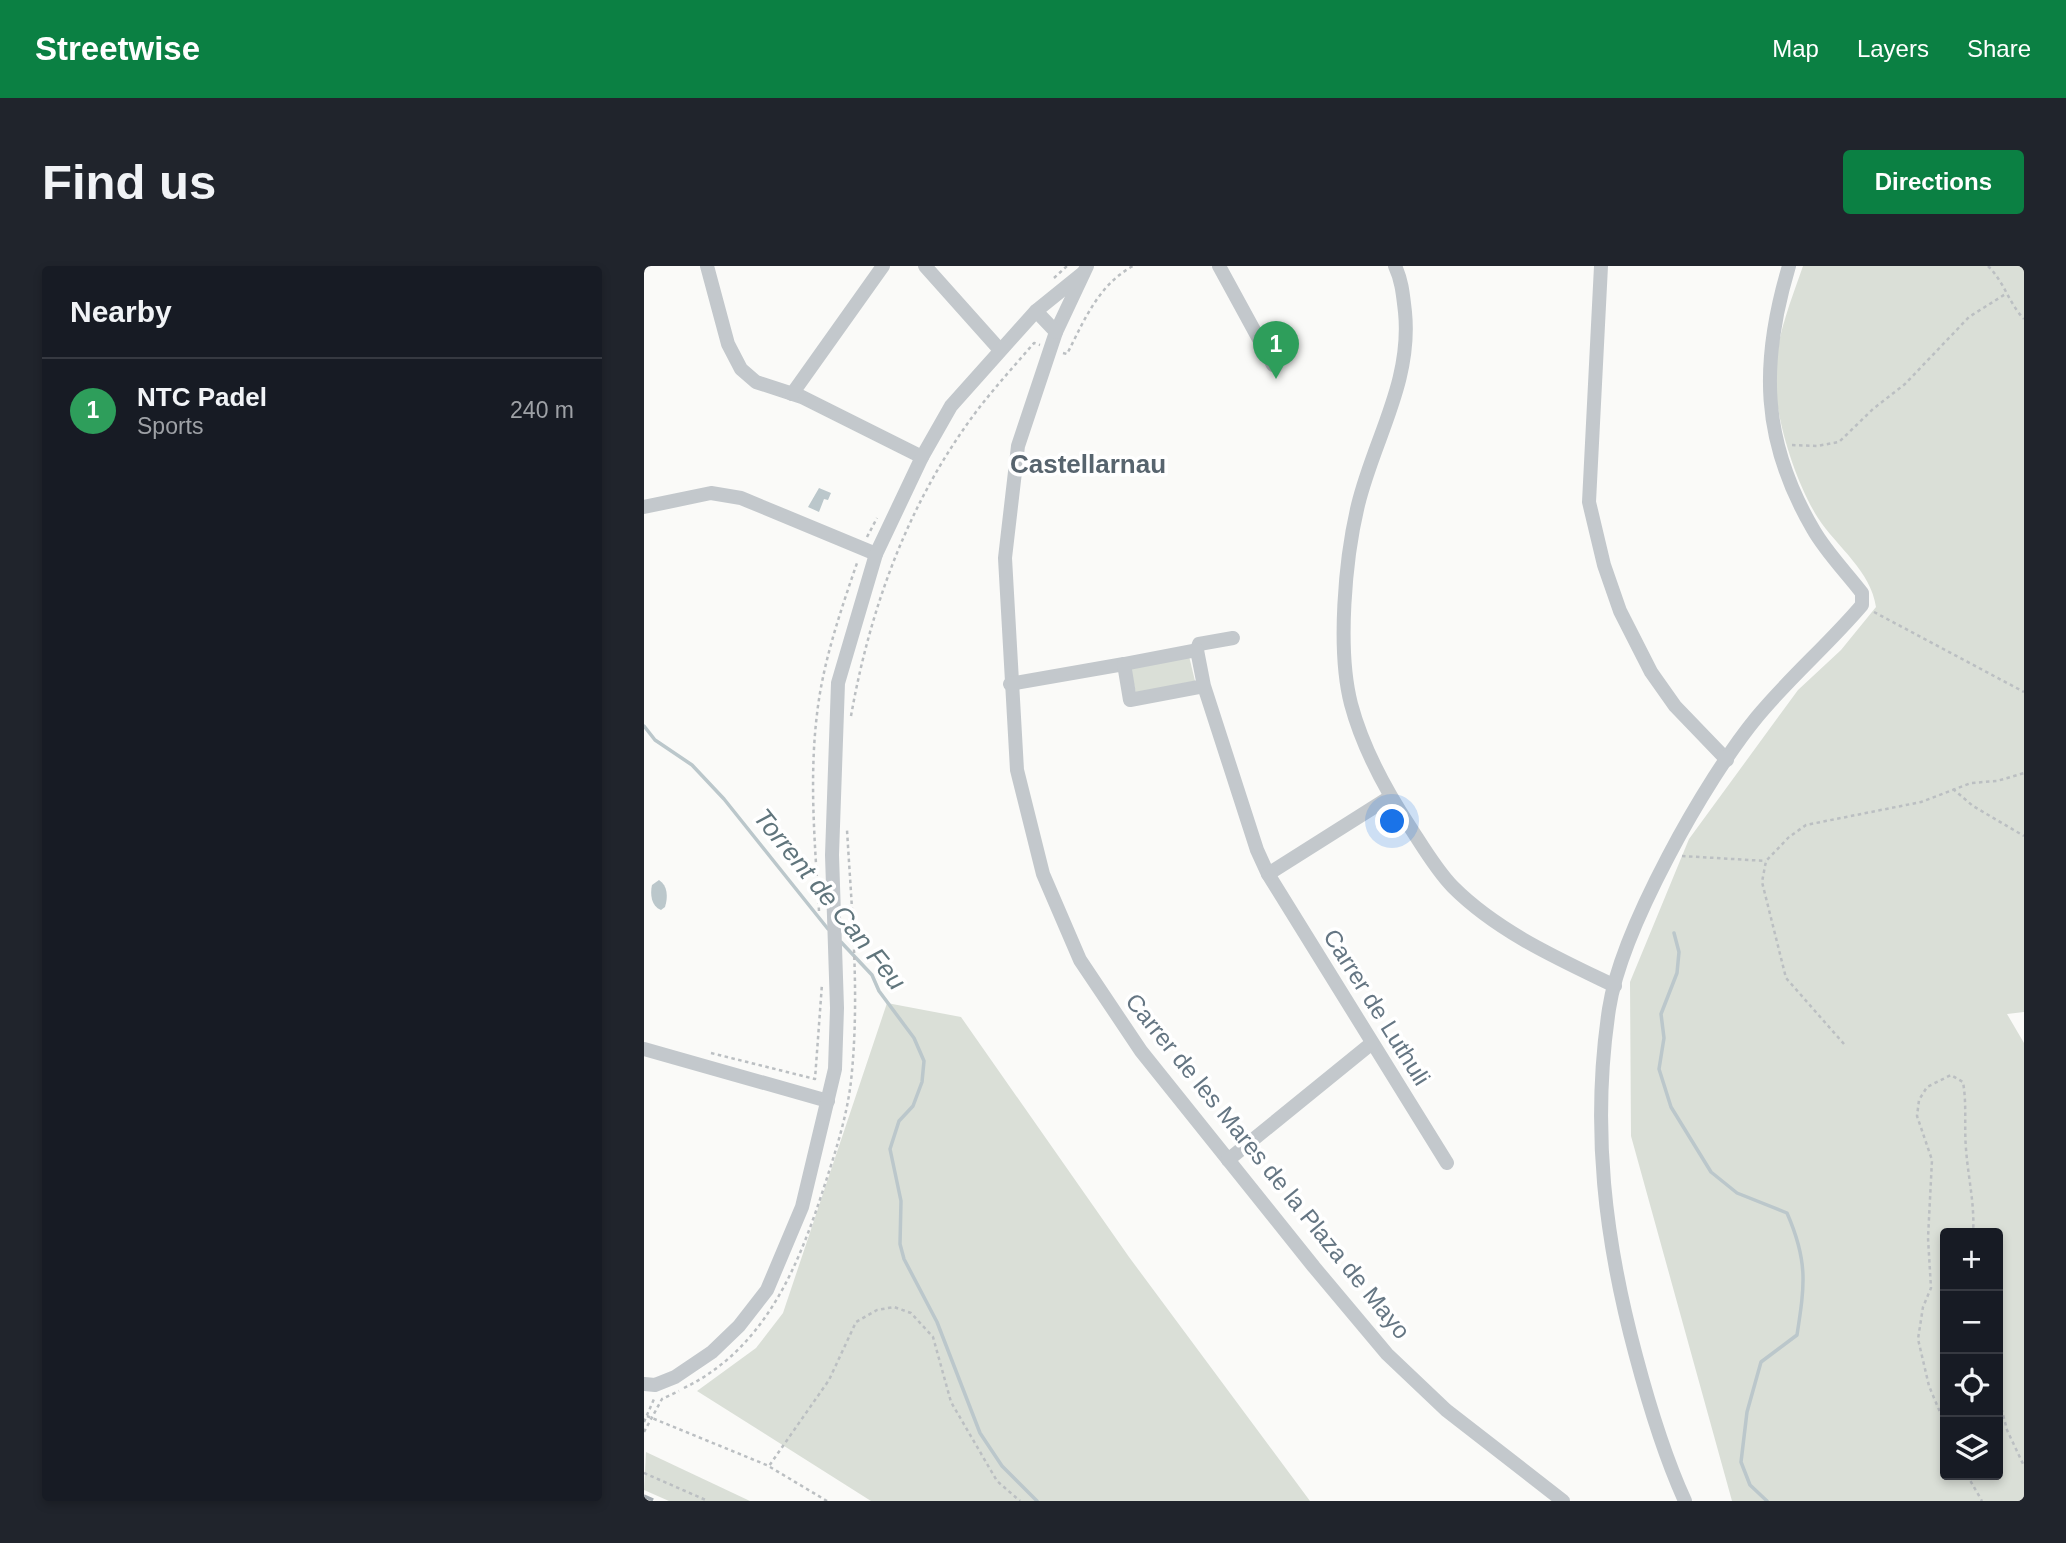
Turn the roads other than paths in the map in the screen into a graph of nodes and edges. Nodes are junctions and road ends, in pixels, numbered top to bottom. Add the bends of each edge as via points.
1 (706, 266) edge
2 (883, 266) edge
3 (925, 266) edge
4 (1219, 266) edge
5 (1395, 266) edge
6 (1601, 266) edge
7 (1789, 266) edge
8 (1089, 267) edge
9 (1036, 312) junction
10 (1056, 332) junction
11 (1000, 350) junction
12 (1273, 365) dead end
13 (792, 394) junction
14 (922, 457) junction
15 (644, 507) edge
16 (876, 554) junction
17 (1233, 638) dead end
18 (1197, 650) junction
19 (1124, 664) junction
20 (1010, 684) junction
21 (1204, 686) junction
22 (1727, 760) junction
23 (1390, 797) junction
24 (1268, 874) junction
25 (1615, 986) junction
26 (1372, 1043) junction
27 (644, 1049) edge
28 (828, 1101) junction
29 (1228, 1160) junction
30 (1447, 1163) dead end
31 (644, 1384) edge
32 (1563, 1501) edge
33 (1685, 1501) edge

1 - 13 street via 727,344 741,369 756,382
2 - 13 street
3 - 11 street
4 - 12 street
5 - 23 street via 1403,290 1405,360 1358,504 1346,578 1345,644 1351,703
6 - 22 street via 1589,502 1604,565 1620,611 1651,671 1675,706
7 - 22 street via 1770,346 1768,393 1778,445 1786,474 1814,531 1862,593 1862,605 1756,718
8 - 9 street
8 - 10 street, Carrer de les Mares de la Plaza de Mayo
9 - 10 street
9 - 11 street
10 - 20 street, Carrer de les Mares de la Plaza de Mayo via 1017,458 1005,558
11 - 14 street via 951,406
13 - 14 street
14 - 16 street
15 - 16 street via 711,493 741,498
16 - 28 street via 838,683 832,855 835,1069
17 - 18 street via 1199,644
18 - 19 street
18 - 21 street, Carrer de Luthuli
19 - 20 street
19 - 21 street via 1130,700
20 - 29 street, Carrer de les Mares de la Plaza de Mayo via 1017,770 1043,874 1080,960 1141,1051
21 - 24 street, Carrer de Luthuli
22 - 25 street via 1645,906
23 - 24 street
23 - 25 street via 1453,887 1548,954
24 - 26 street, Carrer de Luthuli
25 - 33 street via 1604,1071 1601,1164 1605,1212 1614,1269 1644,1387
26 - 29 street
26 - 30 street, Carrer de Luthuli
27 - 28 street
28 - 31 street via 802,1207 767,1290 728,1338 693,1365 661,1383
29 - 32 street, Carrer de les Mares de la Plaza de Mayo via 1387,1354 1446,1410

